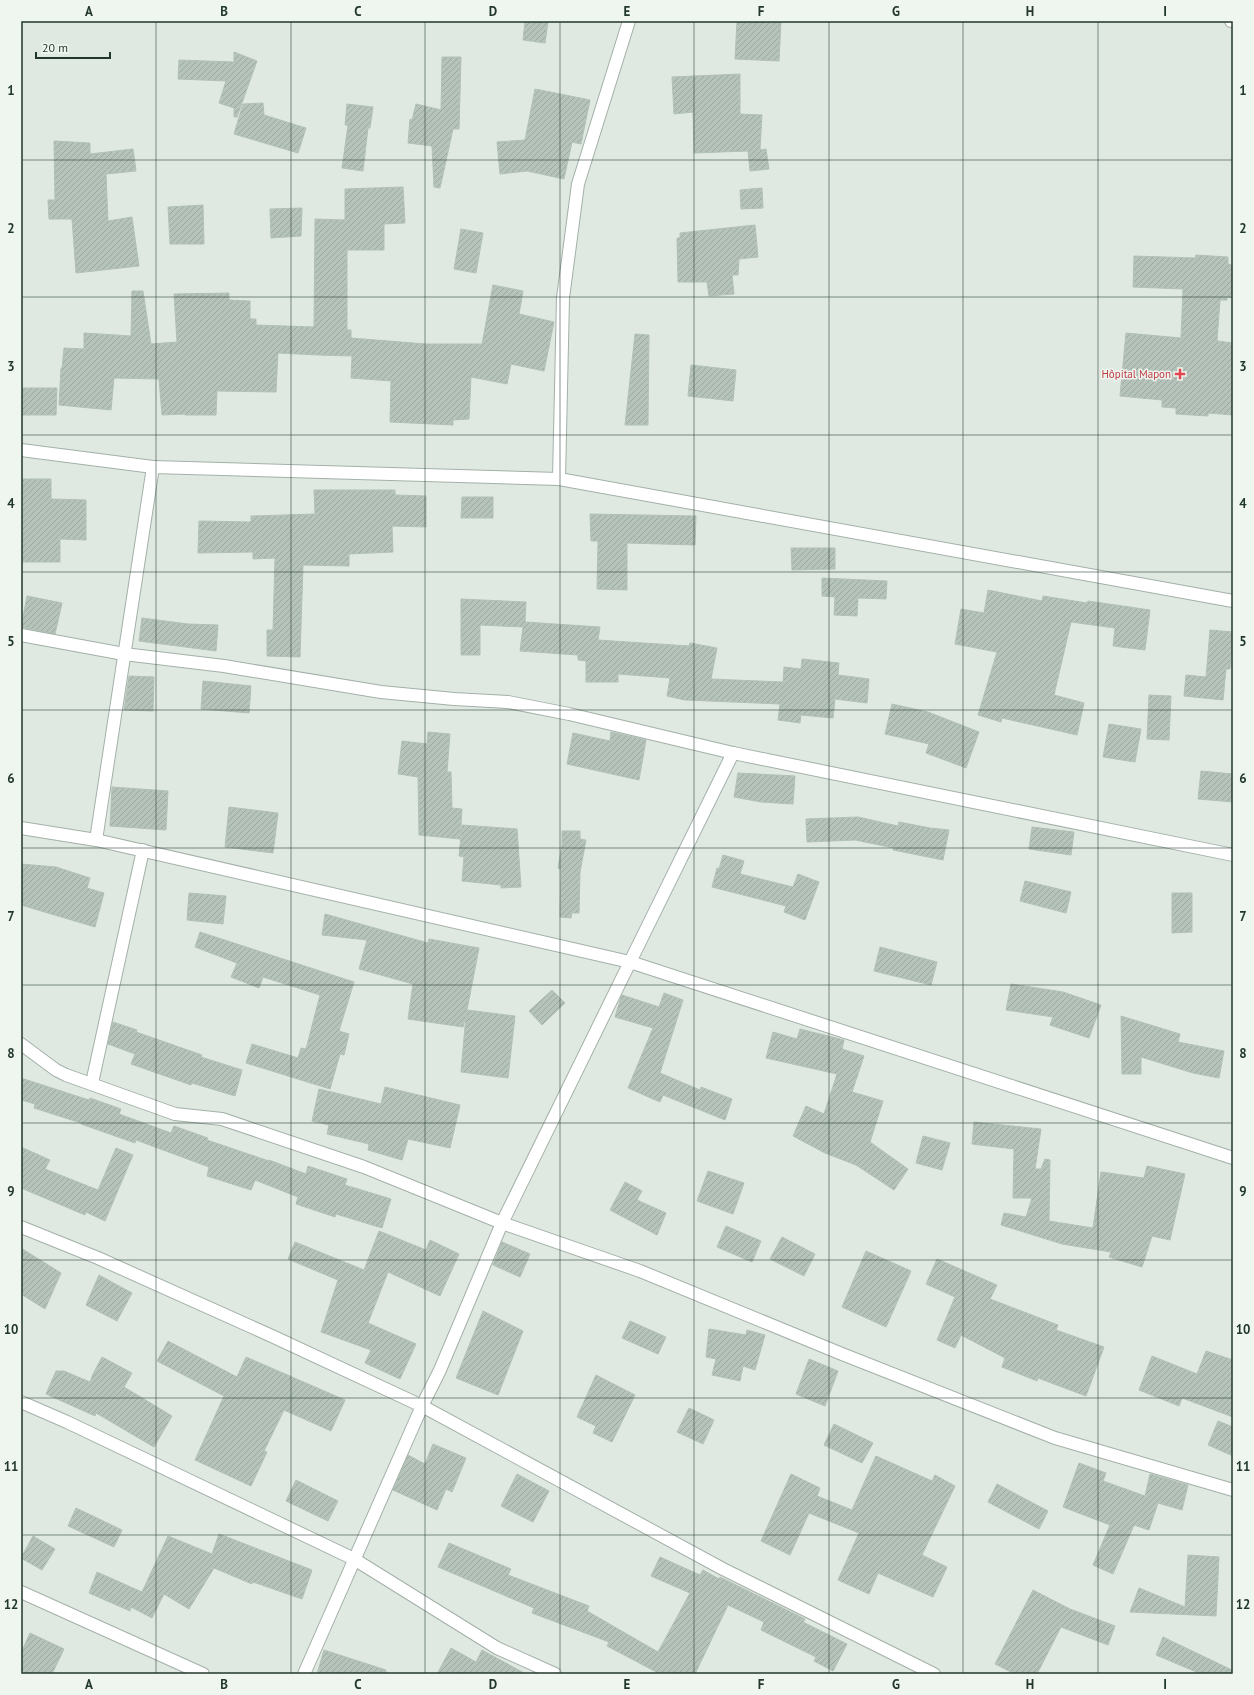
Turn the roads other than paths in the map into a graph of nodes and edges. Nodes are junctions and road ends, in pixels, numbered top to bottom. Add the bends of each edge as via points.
1 (629, 21) edge
2 (21, 450) edge
3 (153, 467) junction
4 (559, 478) junction
5 (1233, 601) edge
6 (21, 635) edge
7 (124, 654) junction
8 (733, 753) junction
9 (21, 828) edge
10 (96, 840) junction
11 (143, 850) junction
12 (1233, 855) edge
13 (630, 962) junction
14 (21, 1044) edge
15 (92, 1083) junction
16 (1233, 1158) edge
17 (502, 1223) junction
18 (21, 1227) edge
19 (21, 1402) edge
20 (422, 1406) junction
21 (1233, 1490) edge
22 (354, 1559) junction
23 (21, 1592) edge
24 (203, 1674) edge
25 (304, 1674) edge
26 (555, 1674) edge
27 (934, 1674) edge

1 - 4 street via 578,184 562,298
2 - 3 street
3 - 4 street
3 - 7 street
4 - 5 street
6 - 7 street
7 - 8 street via 224,666 381,692 508,702
7 - 10 street
8 - 12 street
8 - 13 street
9 - 10 street
10 - 11 street
11 - 13 street
11 - 15 street
13 - 16 street
13 - 17 street
14 - 15 street via 56,1070
15 - 17 street via 175,1114 222,1119 364,1166
17 - 20 street via 440,1370
17 - 21 street via 640,1271 1055,1438
18 - 20 street via 98,1258
19 - 22 street
20 - 22 street
20 - 27 street via 716,1565
22 - 25 street
22 - 26 street via 497,1648
23 - 24 street

